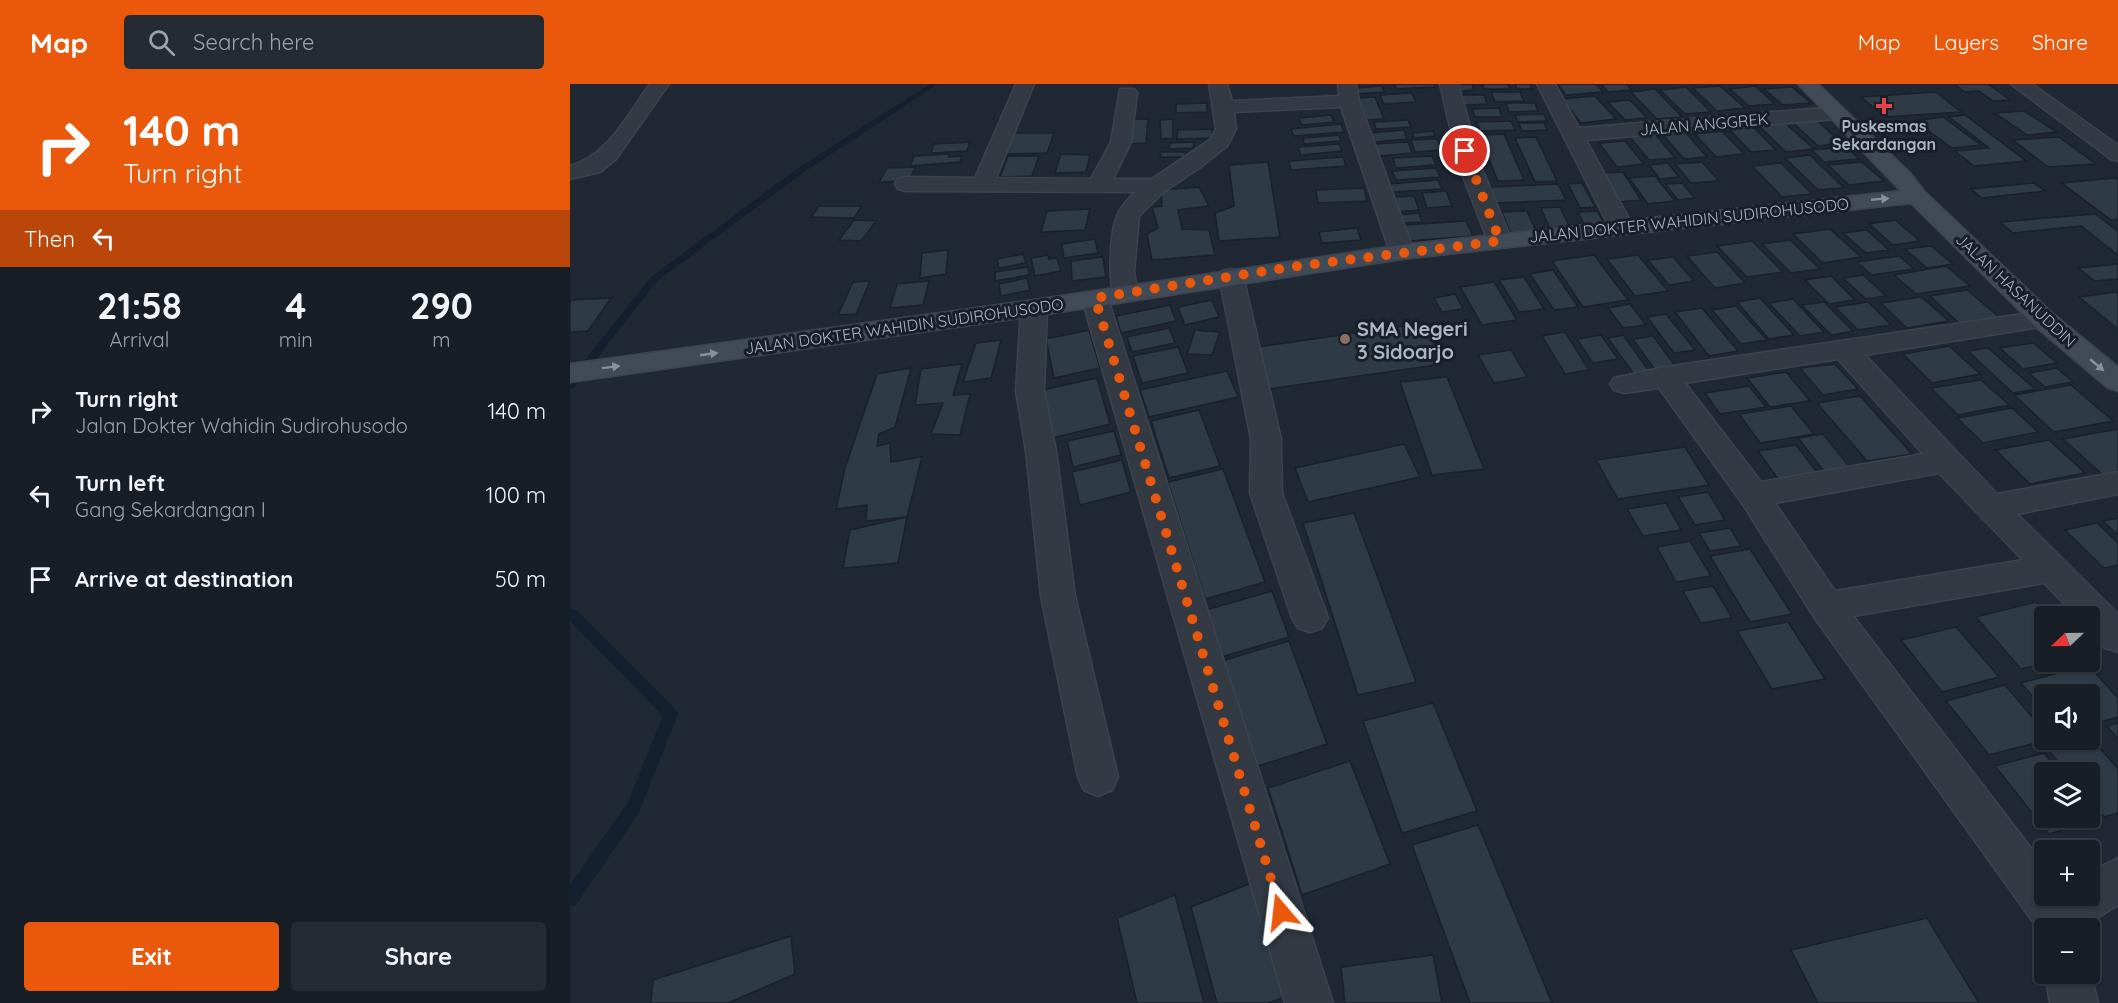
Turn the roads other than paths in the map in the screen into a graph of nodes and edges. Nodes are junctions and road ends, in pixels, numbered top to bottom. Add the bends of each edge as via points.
1 (660, 84) edge
2 (1025, 84) edge
3 (1218, 84) edge
4 (1449, 84) edge
5 (1546, 84) edge
6 (1807, 84) edge
7 (2020, 84) edge
8 (1127, 93) dead end
9 (1348, 93) edge
10 (1224, 107) junction
11 (1836, 113) junction
12 (1572, 135) junction
13 (2118, 155) edge
14 (570, 173) edge
15 (906, 184) dead end
16 (983, 184) junction
17 (1099, 185) junction
18 (1157, 186) junction
19 (1916, 196) junction
20 (1622, 228) junction
21 (1500, 241) junction
22 (1402, 252) junction
23 (1232, 276) junction
24 (1110, 296) junction
25 (1034, 308) junction
26 (2043, 319) junction
27 (1844, 349) junction
28 (571, 373) edge
29 (1665, 376) junction
30 (2118, 382) edge
31 (1623, 384) dead end
32 (1946, 461) junction
33 (2118, 483) edge
34 (1753, 495) junction
35 (1990, 507) junction
36 (2051, 569) junction
37 (1826, 607) junction
38 (1310, 618) dead end
39 (2118, 637) edge
40 (1098, 777) dead end
41 (2118, 880) edge
42 (2054, 918) edge
43 (2065, 918) edge
44 (2070, 984) edge
45 (1309, 1003) edge
46 (2074, 1003) edge

1 - 14 street via 609,156 592,168
2 - 16 street
3 - 10 street
4 - 21 street via 1470,166
5 - 12 street
6 - 11 main road, JALAN HASANUDDIN
7 - 13 street
8 - 17 street via 1121,142
9 - 10 street
9 - 22 street
10 - 18 street via 1226,129 1220,142
11 - 12 street, JALAN ANGGREK
11 - 19 main road, JALAN HASANUDDIN
12 - 20 street
15 - 16 street
16 - 17 street
17 - 18 street
18 - 24 street via 1128,216 1122,272
20 -> 19 main road, JALAN DOKTER WAHIDIN SUDIROHUSODO
19 - 26 main road, JALAN HASANUDDIN
20 - 21 main road, JALAN DOKTER WAHIDIN SUDIROHUSODO
21 - 22 main road, JALAN DOKTER WAHIDIN SUDIROHUSODO
22 - 23 main road, JALAN DOKTER WAHIDIN SUDIROHUSODO
23 - 24 main road, JALAN DOKTER WAHIDIN SUDIROHUSODO
23 - 38 street via 1266,439 1266,493
24 - 25 main road, JALAN DOKTER WAHIDIN SUDIROHUSODO
24 - 45 street
28 -> 25 main road, JALAN DOKTER WAHIDIN SUDIROHUSODO
25 - 40 street via 1030,391 1058,596
26 - 27 street
26 -> 30 main road, JALAN HASANUDDIN
27 - 29 street
27 - 32 street
29 - 31 street
29 - 34 street
32 - 34 street
32 - 35 street
33 - 35 street
34 - 37 street
35 - 36 street
36 - 37 street
36 - 39 street
37 - 42 street
41 - 43 street
44 - 46 street

